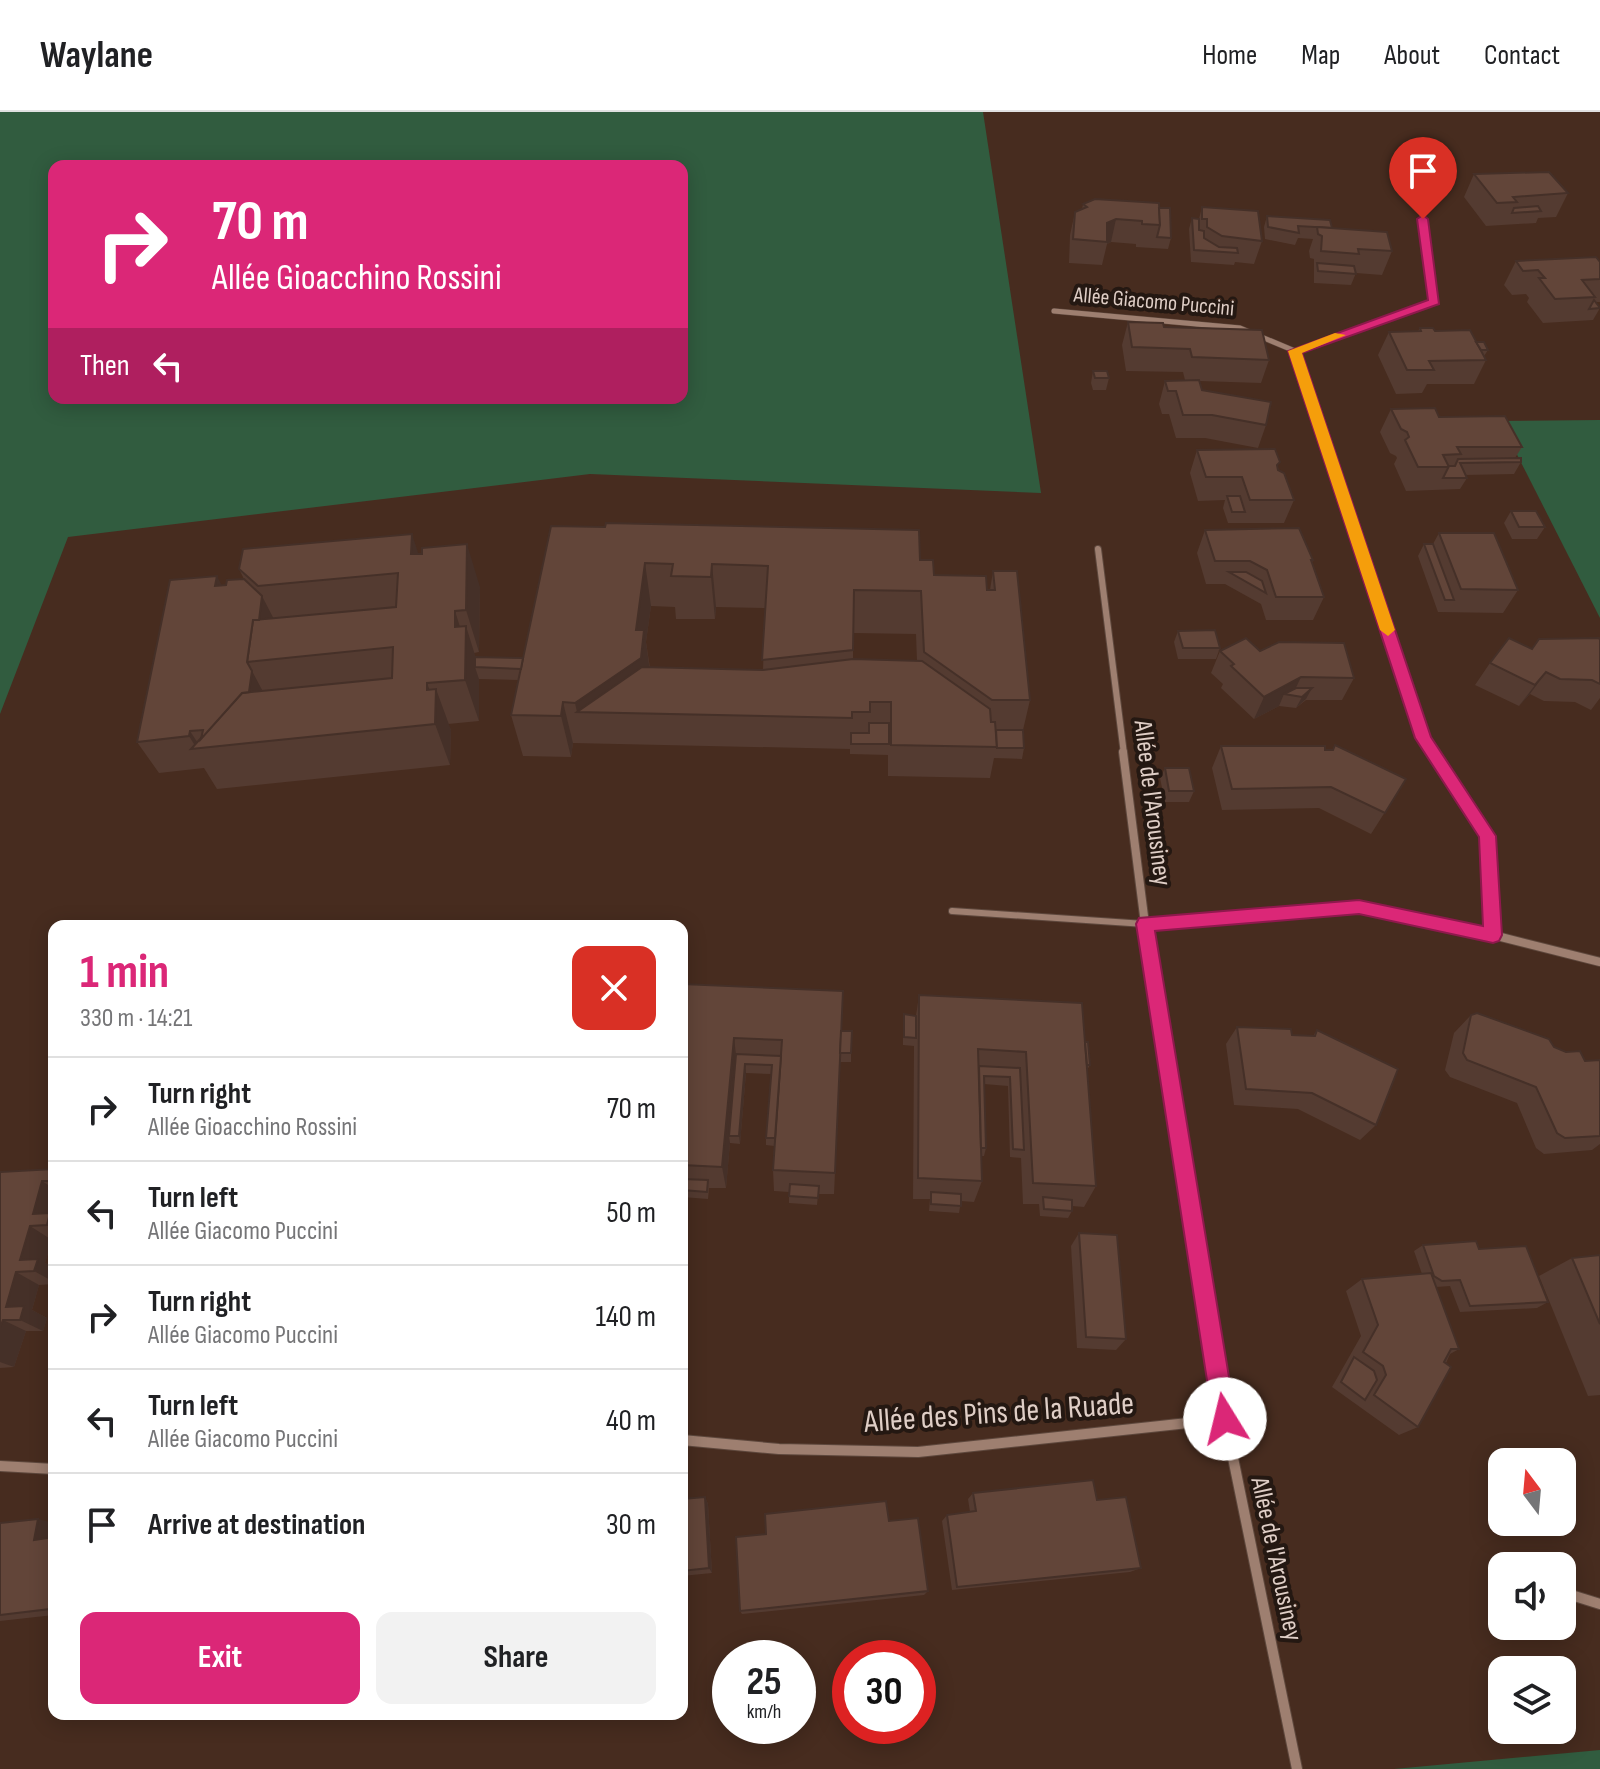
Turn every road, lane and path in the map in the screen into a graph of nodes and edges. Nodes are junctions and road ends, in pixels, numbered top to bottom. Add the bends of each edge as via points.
1 (1415, 164) dead end
2 (1054, 311) dead end
3 (1295, 351) junction
4 (1098, 549) dead end
5 (952, 911) dead end
6 (1145, 924) junction
7 (1493, 935) junction
8 (1600, 962) edge
9 (1225, 1419) junction
10 (688, 1441) edge
11 (0, 1466) edge
12 (48, 1469) edge
13 (1576, 1596) edge
14 (1600, 1604) edge
15 (1297, 1769) edge

1 - 3 street via 1435,302
2 - 3 street, Allée Giacomo Puccini via 1240,328
3 - 7 street via 1424,738 1487,836
4 - 6 street, Allée de l'Arousiney
5 - 6 lane
6 - 7 street via 1359,907
6 - 9 street, Allée de l'Arousiney
7 - 8 street
9 - 10 street, Allée des Pins de la Ruade via 918,1452
9 - 15 street, Allée de l'Arousiney
11 - 12 street
13 - 14 street

